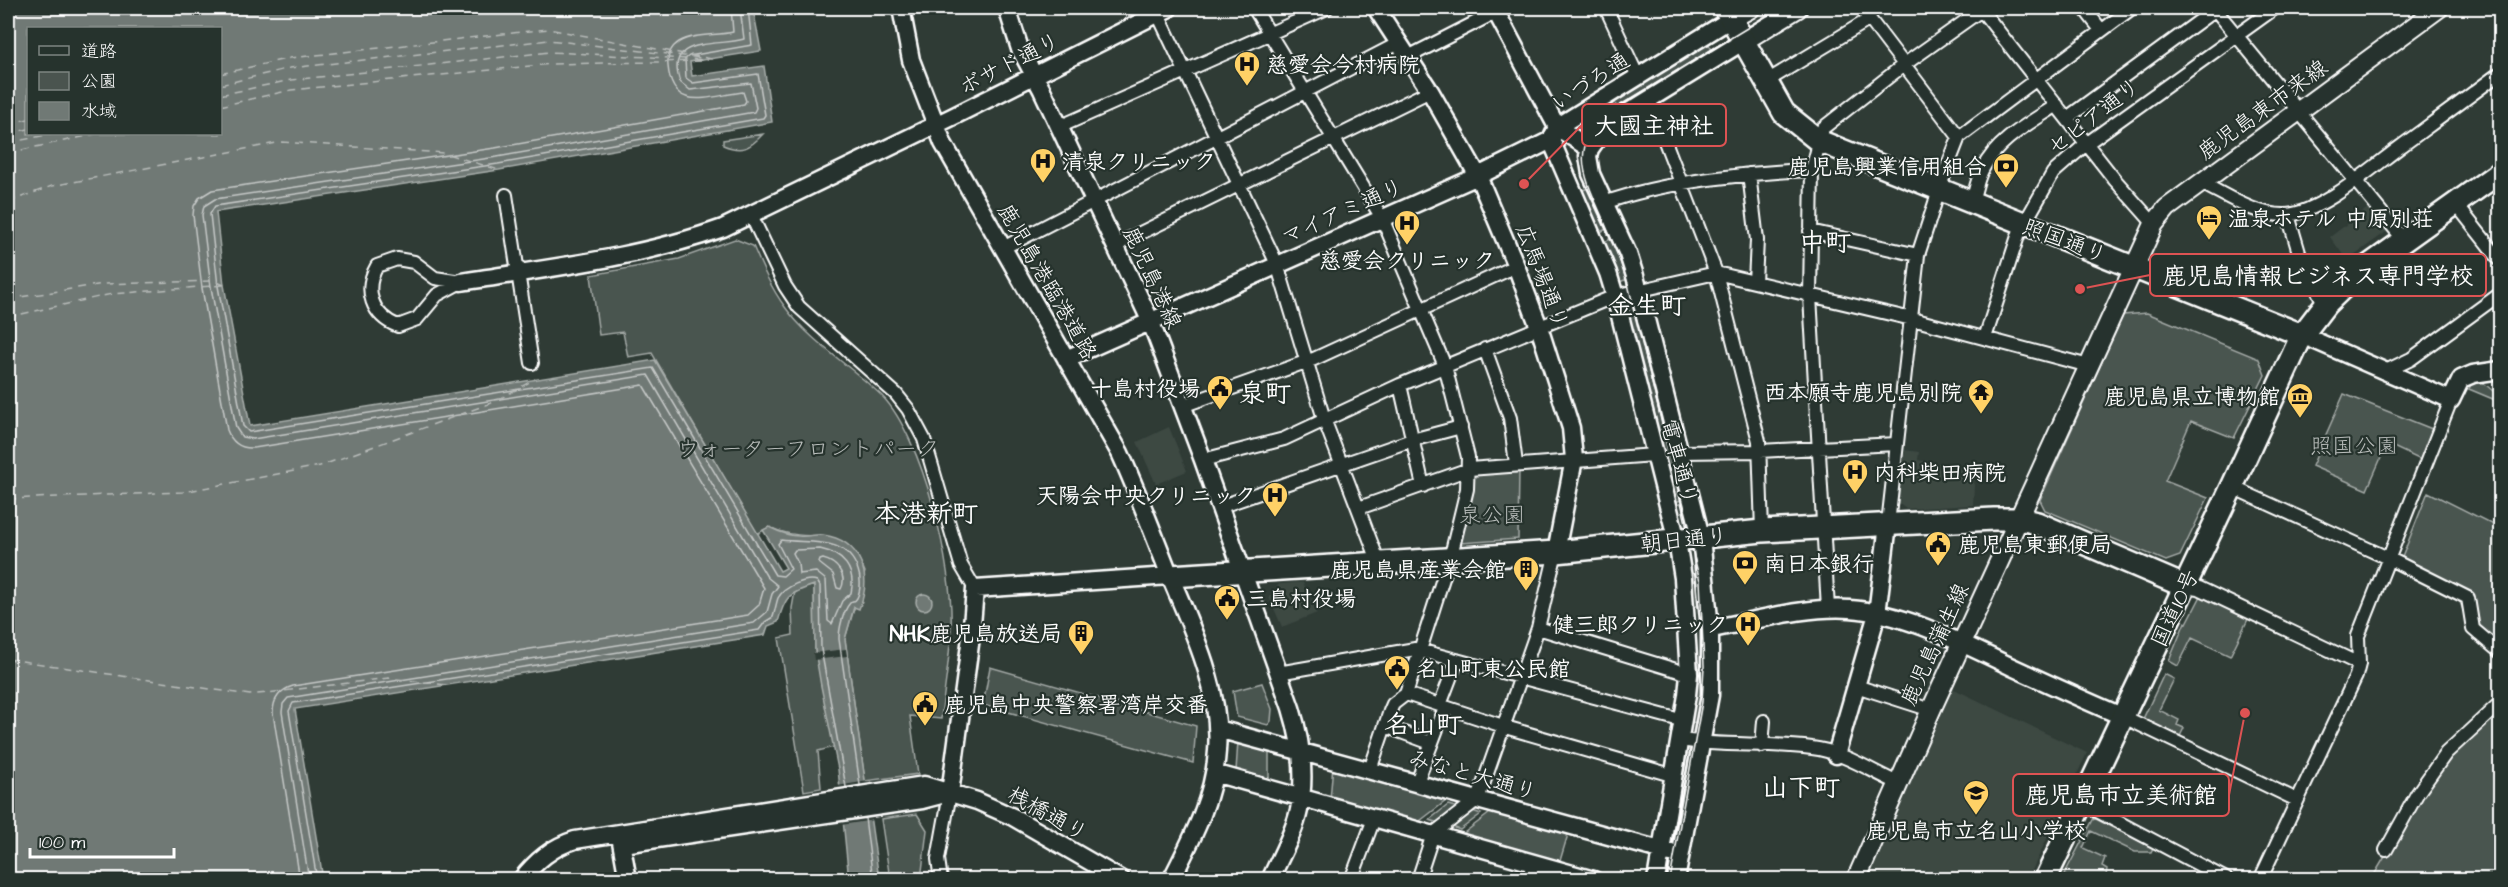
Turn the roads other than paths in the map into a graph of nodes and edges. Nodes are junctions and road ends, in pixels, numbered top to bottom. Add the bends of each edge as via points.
1 (901, 8) edge
2 (1006, 8) edge
3 (1254, 8) edge
4 (1327, 8) edge
5 (1376, 8) edge
6 (1606, 8) edge
7 (1751, 8) edge
8 (1798, 8) edge
9 (1861, 8) edge
10 (1982, 8) edge
11 (2084, 8) edge
12 (2132, 8) edge
13 (2215, 8) edge
14 (2275, 8) edge
15 (2439, 8) edge
16 (1161, 9) edge
17 (1498, 9) edge
18 (1728, 13) edge
19 (1870, 19) junction
20 (2101, 30) junction
21 (1270, 34) junction
22 (2237, 35) junction
23 (1744, 41) junction
24 (1403, 50) junction
25 (1905, 64) junction
26 (1186, 71) junction
27 (2500, 73) edge
28 (1034, 75) junction
29 (1638, 77) junction
30 (2035, 78) junction
31 (1767, 81) junction
32 (1305, 91) junction
33 (1430, 91) junction
34 (1649, 100) junction
35 (2057, 105) junction
36 (2298, 111) junction
37 (2067, 118) junction
38 (934, 125) junction
39 (1059, 127) junction
40 (1554, 134) junction
41 (1216, 137) junction
42 (1334, 138) junction
43 (1959, 138) junction
44 (1819, 141) junction
45 (2086, 144) junction
46 (1590, 149) junction
47 (1812, 170) junction
48 (2500, 172) edge
49 (1749, 174) junction
50 (1478, 176) junction
51 (2354, 181) junction
52 (2201, 183) junction
53 (1239, 184) junction
54 (1682, 184) junction
55 (1940, 190) junction
56 (506, 195) dead end
57 (1093, 201) junction
58 (1972, 202) junction
59 (1604, 203) junction
60 (2456, 204) junction
61 (750, 215) junction
62 (2288, 215) junction
63 (1382, 218) junction
64 (2154, 224) junction
65 (2025, 225) junction
66 (1810, 231) junction
67 (2404, 240) junction
68 (1114, 246) junction
69 (1003, 248) junction
70 (1918, 255) junction
71 (2500, 260) edge
72 (1277, 264) junction
73 (1516, 266) junction
74 (2133, 266) junction
75 (518, 273) junction
76 (1716, 273) junction
77 (460, 282) junction
78 (1755, 282) junction
79 (1639, 289) junction
80 (2500, 294) edge
81 (1615, 296) junction
82 (1810, 296) junction
83 (2325, 305) junction
84 (1421, 310) junction
85 (1910, 319) junction
86 (1150, 320) junction
87 (1539, 327) junction
88 (2302, 335) junction
89 (1984, 338) junction
90 (1485, 349) junction
91 (1066, 359) junction
92 (1305, 362) junction
93 (532, 363) dead end
94 (1444, 366) junction
95 (2089, 366) junction
96 (2500, 370) edge
97 (2386, 371) junction
98 (1400, 385) junction
99 (2451, 400) junction
100 (1182, 406) junction
101 (1324, 419) junction
102 (1461, 427) junction
103 (1412, 440) junction
104 (1896, 444) junction
105 (1819, 448) junction
106 (1760, 451) junction
107 (1680, 452) junction
108 (1654, 455) junction
109 (1574, 459) junction
110 (1203, 460) junction
111 (1342, 464) junction
112 (1516, 464) junction
113 (1469, 468) junction
114 (1423, 486) junction
115 (2232, 487) junction
116 (1219, 507) junction
117 (1359, 508) junction
118 (2020, 519) junction
119 (1888, 524) junction
120 (1824, 528) junction
121 (1762, 531) junction
122 (1701, 537) junction
123 (1677, 541) junction
124 (1556, 552) junction
125 (1450, 559) junction
126 (2390, 559) junction
127 (1379, 563) junction
128 (1242, 572) junction
129 (1170, 576) junction
130 (2184, 586) junction
131 (975, 589) junction
132 (1828, 609) junction
133 (1877, 614) junction
134 (1538, 628) junction
135 (1710, 629) junction
136 (1961, 643) junction
137 (1420, 651) junction
138 (2500, 652) edge
139 (1457, 660) junction
140 (2359, 664) junction
141 (1278, 673) junction
142 (1689, 674) junction
143 (1522, 678) junction
144 (1856, 687) junction
145 (1406, 694) junction
146 (2500, 703) edge
147 (1442, 706) junction
148 (1931, 710) junction
149 (2124, 717) junction
150 (1684, 721) junction
151 (1764, 721) dead end
152 (1385, 726) junction
153 (1504, 727) junction
154 (1218, 729) junction
155 (1681, 740) junction
156 (1431, 743) junction
157 (1702, 744) junction
158 (1762, 746) junction
159 (1300, 750) junction
160 (1836, 755) junction
161 (1370, 770) junction
162 (1214, 773) junction
163 (1675, 776) junction
164 (1417, 782) junction
165 (1898, 783) junction
166 (950, 793) junction
167 (1300, 797) junction
168 (1478, 799) junction
169 (2297, 800) junction
170 (2082, 802) junction
171 (1374, 816) junction
172 (1433, 834) junction
173 (621, 838) junction
174 (1662, 850) junction
175 (2386, 850) dead end
176 (1680, 855) junction
177 (1534, 862) junction
178 (521, 879) edge
179 (628, 879) edge
180 (941, 879) edge
181 (1122, 879) edge
182 (1171, 879) edge
183 (1270, 879) edge
184 (1352, 879) edge
185 (1418, 879) edge
186 (1528, 879) edge
187 (1594, 879) edge
188 (1656, 879) edge
189 (1676, 879) edge
190 (1856, 879) edge
191 (2045, 879) edge
192 (2228, 879) edge
193 (2260, 879) edge

1 - 38 street, 鹿児島港臨港道路 via 911,60
2 - 28 street, 鹿児島港線
3 - 21 street
4 - 21 street
5 - 24 street, 広馬場通り
6 - 29 street
7 - 18 main road
8 - 23 main road
9 - 19 street
10 - 25 street
10 - 30 street
11 - 20 street
12 - 20 street
13 - 22 street
13 - 37 street
14 - 22 street, セピア通り
15 - 36 main road, 鹿児島東市来線
16 - 26 street
16 - 28 street, ボサド通り
17 - 24 street
17 - 40 street, 電車通り
18 - 23 highway, 照国通り
18 - 29 street, いづろ通
19 - 25 street
19 - 31 street
20 - 30 street
21 - 26 street
21 - 32 street
22 - 36 street
22 - 45 street, セピア通り
23 - 31 highway, 照国通り
23 - 34 street, いづろ通
24 - 32 street
24 - 33 street, 広馬場通り
25 - 43 street
25 - 44 street via 1823,128
26 - 39 street
26 - 41 street
27 - 51 street
28 - 38 street, ボサド通り
28 - 39 street, 鹿児島港線
29 - 40 street, いづろ通
30 - 35 street
30 - 43 street
31 - 44 highway, 照国通り via 1784,113
32 - 41 street
32 - 42 street
33 - 42 street
33 - 50 street, 広馬場通り
34 - 46 street, いづろ通 via 1604,129
34 - 54 street
35 - 37 street
35 - 58 street via 1994,153 1982,171
36 - 51 street
36 - 52 main road, 鹿児島東市来線
37 - 45 street
38 - 61 street, ボサド通り
38 - 69 street, 鹿児島港臨港道路
39 - 57 street, 鹿児島港線
40 - 46 street, いづろ通
40 - 50 street, マイアミ通り
40 - 81 street, 電車通り
41 - 53 street
41 - 57 street
42 - 53 street
42 - 63 street
43 - 55 street
44 - 47 street
44 - 55 highway, 照国通り
45 - 64 street
45 - 65 street, セピア通り via 2053,173
46 - 59 street, 電車通り via 1591,174
47 - 49 street
47 - 66 street
48 - 60 highway, 国道10号
49 - 54 street
49 - 78 street via 1757,240
50 - 63 street, マイアミ通り
50 - 73 street, 広馬場通り
51 - 62 street via 2306,211
51 - 67 street
52 - 62 street via 2251,208
52 - 64 main road, 鹿児島東市来線 via 2167,208
53 - 68 street
53 - 72 street
54 - 59 street
54 - 76 street
55 - 58 highway, 照国通り
55 - 70 street
56 - 75 street
57 - 68 street, 鹿児島港線
57 - 69 street
58 - 65 highway, 照国通り
59 - 79 street, 電車通り via 1628,254
60 - 67 highway, 国道10号
60 - 71 street
61 - 75 street, ボサド通り via 657,249
61 - 131 street via 799,307 908,409 924,439 961,565
62 - 83 street via 2300,256
63 - 72 street, マイアミ通り
63 - 84 street
64 - 74 main road, 鹿児島東市来線
65 - 74 highway, 照国通り
65 - 89 street, セピア通り
66 - 70 street
66 - 82 street
67 - 83 highway, 国道10号 via 2357,274
68 - 86 street, 鹿児島港線
69 - 91 street, 鹿児島港臨港道路
70 - 85 street
72 - 86 street, マイアミ通り
72 - 92 street
73 - 84 street
73 - 87 street, 広馬場通り
74 - 88 highway, 照国通り
74 - 95 main road, 鹿児島蒲生線
75 - 77 street, ボサド通り
75 - 93 street
76 - 78 street
76 - 79 street
76 - 106 street
77 - 77 street via 436,295 417,319 398,326 381,318 369,286 377,266 397,259 414,262 435,278
78 - 82 street
79 - 81 street
79 - 107 street, 電車通り
80 - 97 street via 2411,359
81 - 87 street
81 - 108 street, 電車通り
82 - 85 street
82 - 105 street
83 - 88 highway, 国道10号
84 - 92 street
84 - 94 street
85 - 89 street
85 - 104 street
86 - 91 street, マイアミ通り
86 - 100 street, 鹿児島港線
87 - 90 street
87 - 109 street, 広馬場通り via 1571,428
88 - 97 street, 照国通り
88 - 115 highway, 国道10号
89 - 95 street
90 - 94 street
90 - 112 street via 1510,418
91 - 129 street, 鹿児島港臨港道路 via 1120,453
92 - 100 street
92 - 101 street
94 - 98 street
94 - 102 street
95 - 118 main road, 鹿児島蒲生線
96 - 99 street via 2461,379
97 - 99 street, 照国通り
98 - 101 street
98 - 103 street
99 - 126 street
100 - 110 street, 鹿児島港線
101 - 110 street via 1284,439
101 - 111 street
102 - 103 street
102 - 113 street
103 - 111 street
103 - 114 street
104 - 105 street
104 - 119 street
105 - 106 street
105 - 120 street
106 - 107 street
106 - 121 street
107 - 122 street, 電車通り
108 - 109 street
108 - 123 street, 電車通り
109 - 112 street
109 - 124 street, 広馬場通り
110 - 116 street, 鹿児島港線
111 - 116 street
111 - 117 street
112 - 113 street
113 - 114 street
113 - 125 street
114 - 117 street
115 - 126 street
115 - 130 highway, 国道10号
116 - 128 street, 鹿児島港線
117 - 127 street
118 - 119 highway, 朝日通り
118 - 130 highway, 朝日通り
118 - 136 main road, 鹿児島蒲生線
119 - 120 highway, 朝日通り
119 - 133 street
120 - 121 highway, 朝日通り
120 - 132 street
121 - 122 highway, 朝日通り
122 - 123 highway, 朝日通り
122 - 135 street, 電車通り
123 - 124 highway, 朝日通り
123 - 142 street, 電車通り
124 - 125 highway, 朝日通り
124 - 134 street
125 - 127 highway, 朝日通り
125 - 137 street
126 - 138 street via 2468,598 2473,628
126 - 140 street via 2358,636
127 - 128 highway, 朝日通り
128 - 129 highway, 朝日通り
128 - 141 street, 鹿児島港線
129 - 131 street
129 - 154 street, 鹿児島港臨港道路 via 1207,669
130 - 140 street via 2199,588
130 - 149 highway, 国道10号
131 - 166 street
132 - 133 street
132 - 135 street
133 - 136 street
133 - 144 street
134 - 142 street
134 - 143 street
135 - 157 street, 電車通り via 1710,694
136 - 148 main road, 鹿児島蒲生線
136 - 149 street
137 - 139 street
137 - 141 street
137 - 145 street
139 - 143 street
139 - 147 street
140 - 169 street
141 - 159 street, 鹿児島港線 via 1295,720
142 - 150 street, 電車通り
143 - 150 street
143 - 153 street
144 - 148 street
144 - 160 street
145 - 147 street
145 - 152 street via 1393,704
146 - 175 street via 2446,753 2416,794
147 - 153 street
147 - 156 street
148 - 165 main road, 鹿児島蒲生線
149 - 169 street
149 - 170 highway, 国道10号
150 - 155 street, 電車通り
151 - 158 street
152 - 156 street
152 - 161 street
153 - 163 street
153 - 168 street
154 - 159 street, みなと大通り
154 - 162 street, 鹿児島港臨港道路
155 - 157 street
155 - 163 street, 電車通り
156 - 164 street
157 - 158 street
157 - 176 street, 電車通り
158 - 160 street via 1814,748
159 - 161 street, みなと大通り
159 - 167 street, 鹿児島港線
160 - 165 street
161 - 164 street, みなと大通り
162 - 167 street
162 - 182 street, 鹿児島港臨港道路 via 1198,825
163 - 174 street, 電車通り
164 - 168 street, みなと大通り
165 - 190 main road, 鹿児島蒲生線
166 - 173 street via 922,800 878,799
166 - 180 street via 938,859
166 - 181 street, 桟橋通り via 1013,817
167 - 171 street
167 - 183 street, 鹿児島港線 via 1292,831
168 - 172 street
168 - 174 street, みなと大通り
169 - 193 street
170 - 191 highway, 国道10号
170 - 192 street
171 - 172 street
171 - 184 street
172 - 177 street
172 - 185 street
173 - 178 street via 563,844 533,864
173 - 179 street
174 - 176 street, みなと大通り
174 - 188 street, 電車通り
176 - 189 street, 電車通り
177 - 186 street
177 - 187 street

